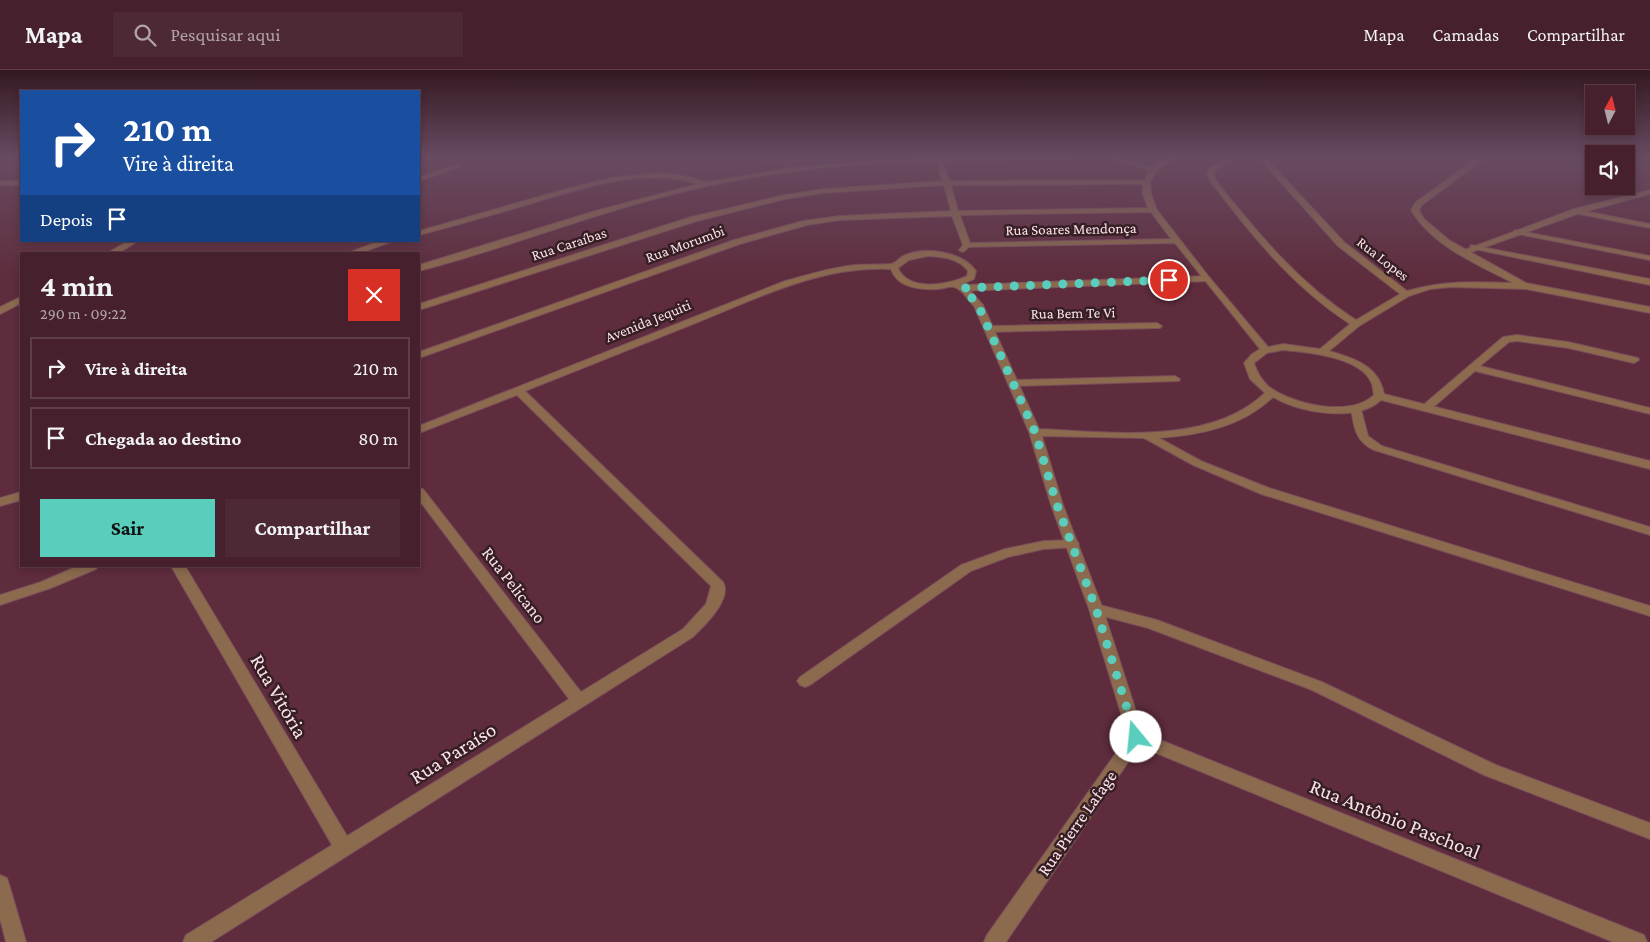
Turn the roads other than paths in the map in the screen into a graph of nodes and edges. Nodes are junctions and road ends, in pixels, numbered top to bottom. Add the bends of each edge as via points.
1 (543, 198) edge
2 (658, 198) edge
3 (787, 198) edge
4 (951, 198) edge
5 (1148, 198) edge
6 (1225, 198) edge
7 (1297, 198) edge
8 (1428, 198) edge
9 (1628, 198) edge
10 (1153, 210) junction
11 (1577, 211) junction
12 (955, 213) junction
13 (1650, 226) edge
14 (1518, 232) junction
15 (420, 233) edge
16 (1176, 241) junction
17 (131, 242) edge
18 (386, 242) edge
19 (967, 245) junction
20 (1474, 246) junction
21 (114, 252) edge
22 (354, 252) edge
23 (1463, 252) junction
24 (953, 257) junction
25 (1650, 258) edge
26 (894, 266) junction
27 (420, 268) edge
28 (1206, 279) junction
29 (1650, 282) edge
30 (959, 286) junction
31 (1526, 286) junction
32 (1406, 294) junction
33 (20, 301) edge
34 (420, 307) edge
35 (1650, 310) edge
36 (0, 311) edge
37 (1356, 324) junction
38 (1157, 326) dead end
39 (989, 330) junction
40 (1266, 350) junction
41 (1323, 351) junction
42 (420, 356) edge
43 (1634, 360) dead end
44 (1474, 368) junction
45 (1175, 379) dead end
46 (1013, 383) junction
47 (518, 390) junction
48 (1271, 393) junction
49 (1379, 396) junction
50 (1426, 408) junction
51 (1356, 409) junction
52 (1650, 411) edge
53 (420, 430) edge
54 (1035, 432) junction
55 (1146, 434) junction
56 (1650, 465) edge
57 (420, 493) edge
58 (20, 496) edge
59 (0, 502) edge
60 (1650, 531) edge
61 (1072, 544) junction
62 (89, 567) edge
63 (179, 567) edge
64 (0, 600) edge
65 (1096, 609) junction
66 (1650, 611) edge
67 (806, 681) dead end
68 (579, 701) junction
69 (1136, 737) junction
70 (1650, 831) edge
71 (344, 848) junction
72 (0, 884) edge
73 (16, 942) edge
74 (193, 942) edge
75 (994, 942) edge
76 (1637, 942) edge

1 - 15 street
2 - 27 street
3 - 34 street, Rua Caraíbas via 694,219
4 - 12 street
5 - 10 street
6 - 37 street via 1259,240 1300,282 1333,310
7 - 32 street, Rua Lopes via 1342,244
8 - 23 street via 1415,210 1418,218
9 - 11 street
10 - 12 street, Rua Morumbi
10 - 16 street
11 - 13 street
11 - 14 street
12 - 19 street
12 - 42 street, Rua Morumbi via 840,218 778,230
14 - 20 street
14 - 25 street
16 - 19 street, Rua Soares Mendonça
16 - 28 street
17 - 21 street
18 - 22 street
19 - 24 street
20 - 23 street
20 - 29 street
23 - 31 street
24 - 26 street via 916,255
24 - 30 street via 970,266 972,271 971,277
26 - 30 street via 899,277 918,285
26 - 47 street, Avenida Jequiti via 858,265 788,283
28 - 30 street
28 - 40 street
30 - 39 street via 978,305
31 - 32 street via 1451,284
31 - 35 street
32 - 37 street
33 - 36 street
37 - 41 street
38 - 39 street, Rua Bem Te Vi
39 - 46 street
40 - 41 street via 1283,347
40 - 48 street via 1254,355 1248,363 1249,373
41 - 49 street via 1360,366 1373,376 1380,387
43 - 44 street via 1512,337
44 - 50 street
44 - 52 street
45 - 46 street
46 - 54 street
47 - 53 street, Avenida Jequiti
47 - 68 street, Rua Paraíso via 718,585 718,597 709,612 688,633
48 - 51 street via 1313,408
48 - 55 street via 1256,408 1234,419 1200,430
49 - 50 street
49 - 51 street via 1371,404
50 - 56 street
51 - 60 street via 1361,435 1378,448
54 - 55 street
54 - 61 street
55 - 66 street via 1197,463 1265,491
57 - 68 street, Rua Pelicano
58 - 59 street
61 - 65 street
61 - 67 street via 1044,545 1005,553 966,568
62 - 64 street
63 - 71 street, Rua Vitória
65 - 69 street
65 - 70 street via 1152,624 1317,686 1490,770
68 - 71 street, Rua Paraíso
69 - 75 street, Rua Pierre Lafage
69 - 76 street, Rua Antônio Paschoal
71 - 74 street, Rua Paraíso
72 - 73 street

